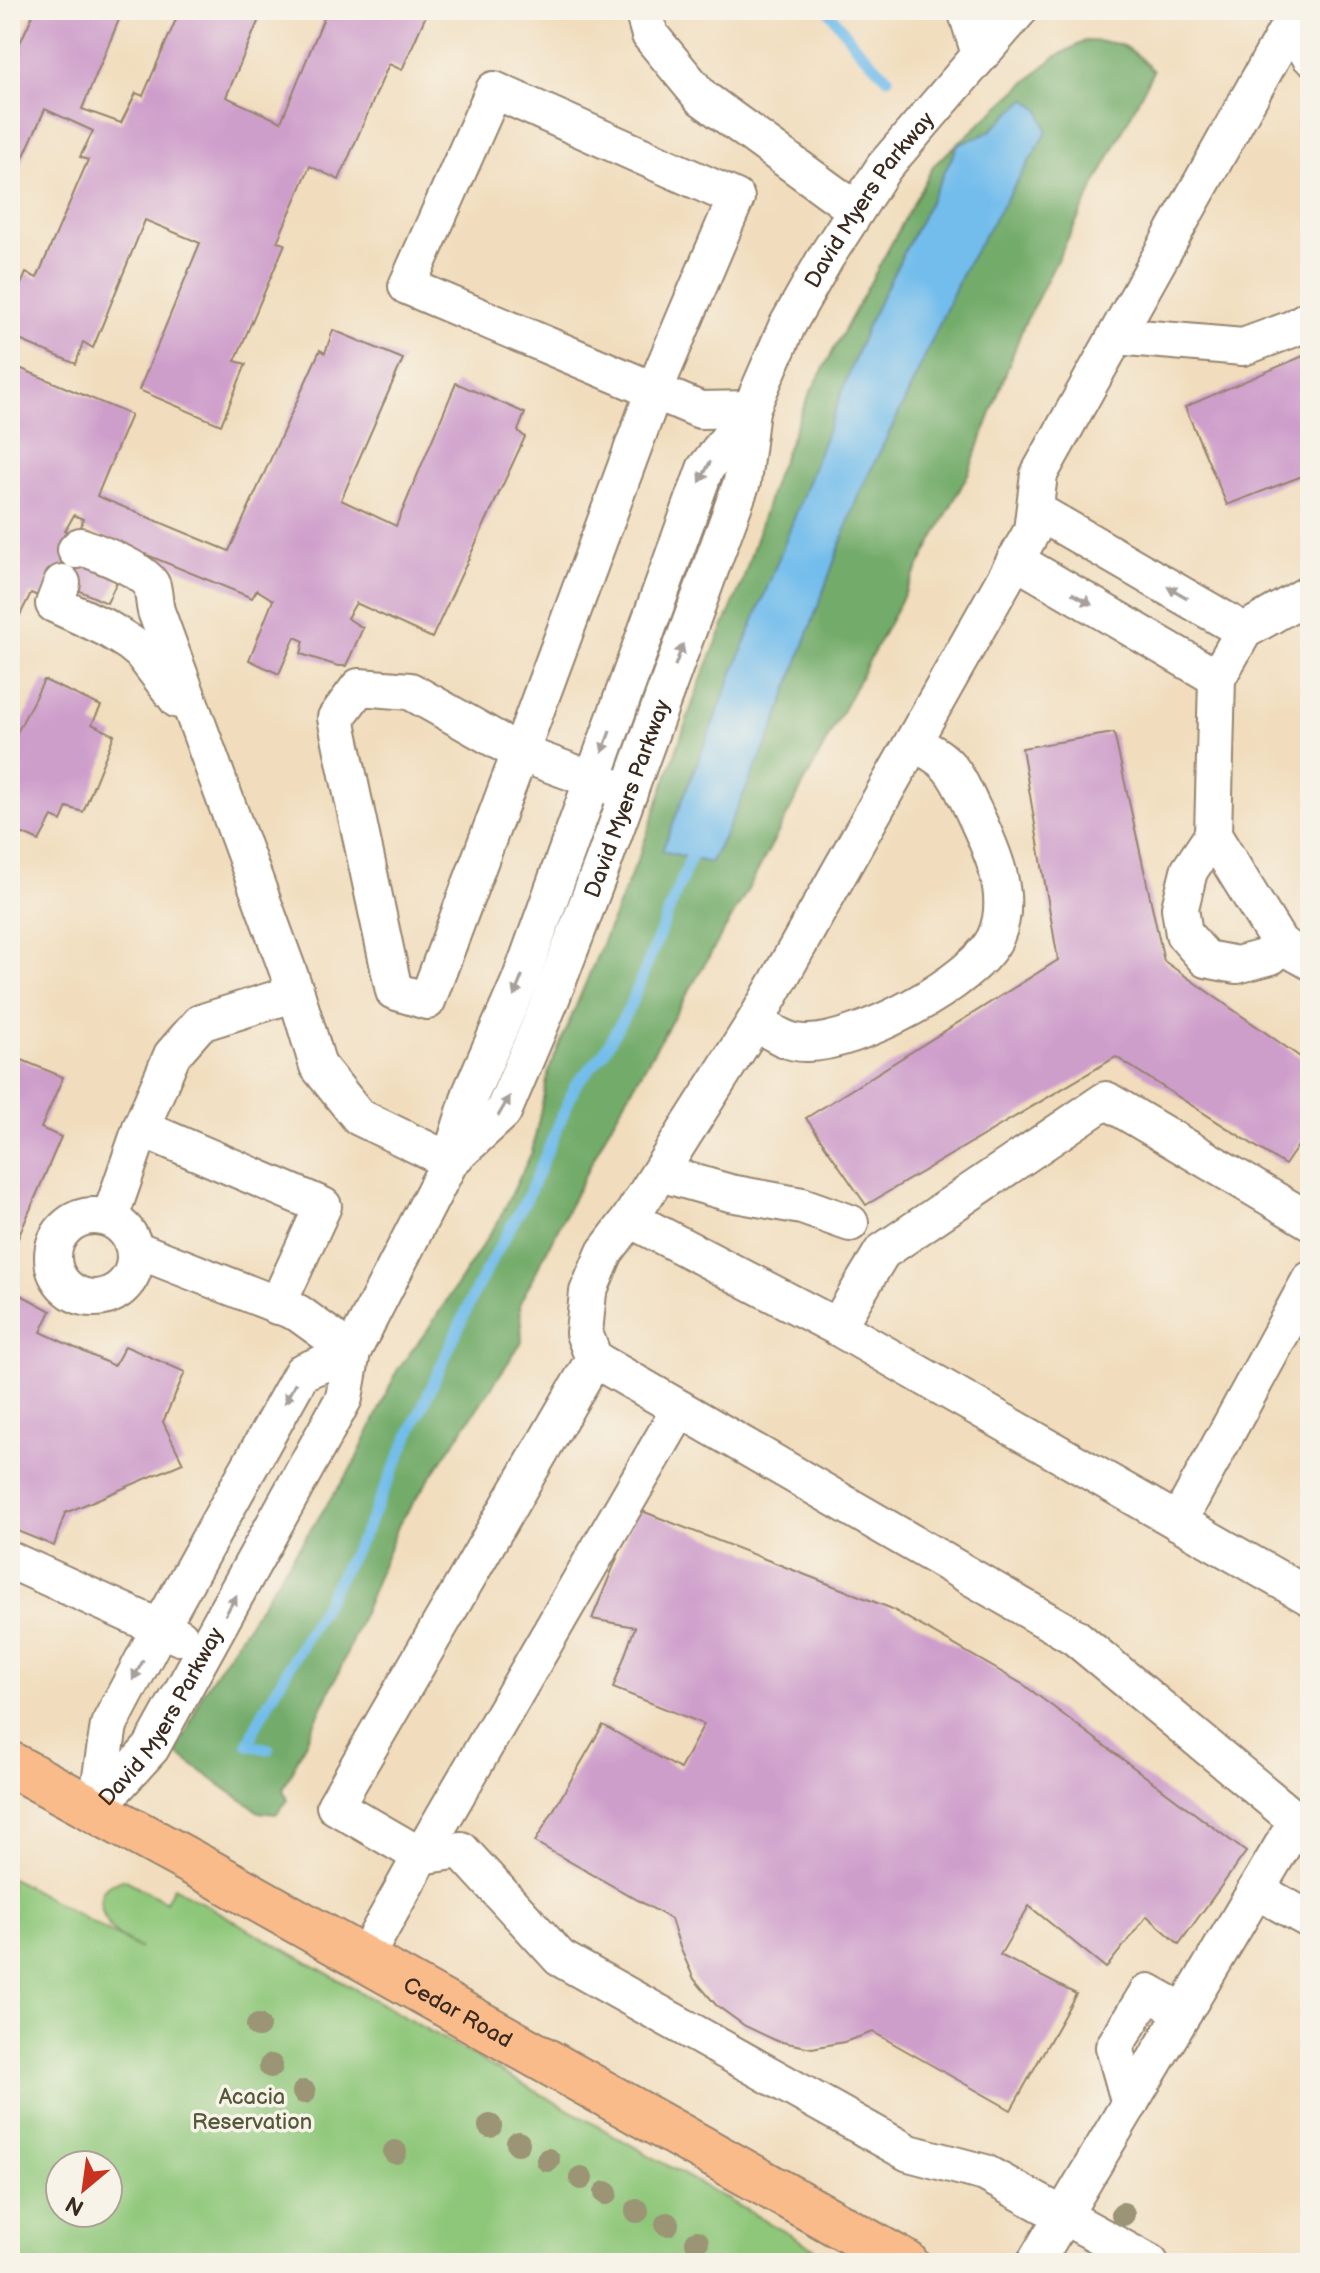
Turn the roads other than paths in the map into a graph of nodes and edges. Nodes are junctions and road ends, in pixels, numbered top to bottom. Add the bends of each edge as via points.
1 (643, 10) edge
2 (966, 10) edge
3 (1019, 10) edge
4 (1298, 33) edge
5 (980, 54) junction
6 (856, 210) junction
7 (1310, 318) edge
8 (1116, 336) junction
9 (654, 391) junction
10 (751, 409) junction
11 (1035, 510) junction
12 (76, 550) dead end
13 (1015, 560) junction
14 (62, 583) dead end
15 (1310, 593) edge
16 (1244, 631) junction
17 (1217, 678) junction
18 (197, 723) junction
19 (913, 742) junction
20 (520, 753) junction
21 (592, 780) junction
22 (629, 793) junction
23 (1213, 835) junction
24 (1295, 953) edge
25 (296, 993) junction
26 (755, 1022) junction
27 (141, 1128) junction
28 (450, 1161) junction
29 (660, 1173) junction
30 (110, 1218) junction
31 (630, 1219) junction
32 (1310, 1221) edge
33 (850, 1223) dead end
34 (135, 1249) junction
35 (1310, 1280) edge
36 (277, 1306) junction
37 (837, 1327) junction
38 (352, 1352) junction
39 (594, 1359) junction
40 (680, 1409) junction
41 (1178, 1522) junction
42 (10, 1560) edge
43 (1310, 1597) edge
44 (160, 1628) junction
45 (207, 1649) junction
46 (10, 1764) edge
47 (96, 1809) junction
48 (1303, 1811) edge
49 (421, 1856) junction
50 (1256, 1890) junction
51 (1310, 1920) edge
52 (364, 1959) junction
53 (1064, 2214) junction
54 (906, 2263) edge
55 (1035, 2263) edge
56 (1150, 2263) edge

1 - 6 street via 650,35 701,97
2 - 5 street
3 - 5 street, David Myers Parkway
4 - 8 street
5 - 6 street, David Myers Parkway via 884,167
6 - 10 street, David Myers Parkway via 787,326
7 - 8 street via 1243,347
8 - 11 street via 1039,474
9 - 9 street via 407,286 494,90 736,198
9 - 10 street via 700,410
9 - 20 street
10 -> 21 street, David Myers Parkway via 705,469
22 -> 10 street, David Myers Parkway via 742,482
11 - 13 street via 1032,531
16 -> 11 street
12 - 18 street via 80,546 145,576
13 -> 17 street
13 - 19 street
14 - 18 street via 54,604 106,628 141,652
15 - 16 street
16 - 17 street
17 - 23 street
18 - 25 street
19 - 26 street
19 - 26 street via 948,766 983,832 1003,903 994,940 981,959 930,997 842,1038 801,1044
20 - 20 street via 410,691 359,687 336,718 394,991 427,1001
20 - 21 street
21 - 22 street
21 -> 28 street, David Myers Parkway via 520,981 471,1093
28 -> 22 street, David Myers Parkway via 503,1112
23 - 24 street
23 - 24 street via 1189,871 1180,908 1184,934 1206,959 1237,965
25 - 27 street via 200,1023 172,1055
25 - 28 street via 318,1066 359,1117
26 - 29 street
27 - 30 street
27 - 36 street via 323,1206
28 - 38 street, David Myers Parkway
29 - 31 street
29 - 33 street via 802,1206
30 - 34 street via 130,1236
30 - 34 street via 83,1217 61,1232 52,1258 62,1283 85,1297 112,1294 131,1275
31 - 37 street
31 - 39 street via 605,1252 588,1292 584,1333
32 - 37 street via 1106,1100 882,1252
34 - 36 street
35 - 41 street
36 - 38 street via 298,1313
37 - 41 street
38 -> 44 street, David Myers Parkway via 302,1372
45 -> 38 street, David Myers Parkway via 344,1398
39 - 40 street
39 - 49 street via 335,1806
40 - 48 street via 1075,1637
40 - 49 street
41 - 43 street
42 - 44 street
44 - 45 street
44 -> 47 street, David Myers Parkway via 109,1725
45 - 47 street, David Myers Parkway via 151,1748
46 - 47 main road, Cedar Road
47 - 52 main road, Cedar Road
48 - 50 street
49 - 52 street
49 - 53 street via 461,1850 560,1958 909,2153 985,2173
50 - 51 street
50 - 53 street
52 - 54 main road, Cedar Road
53 - 55 street
53 - 56 street

